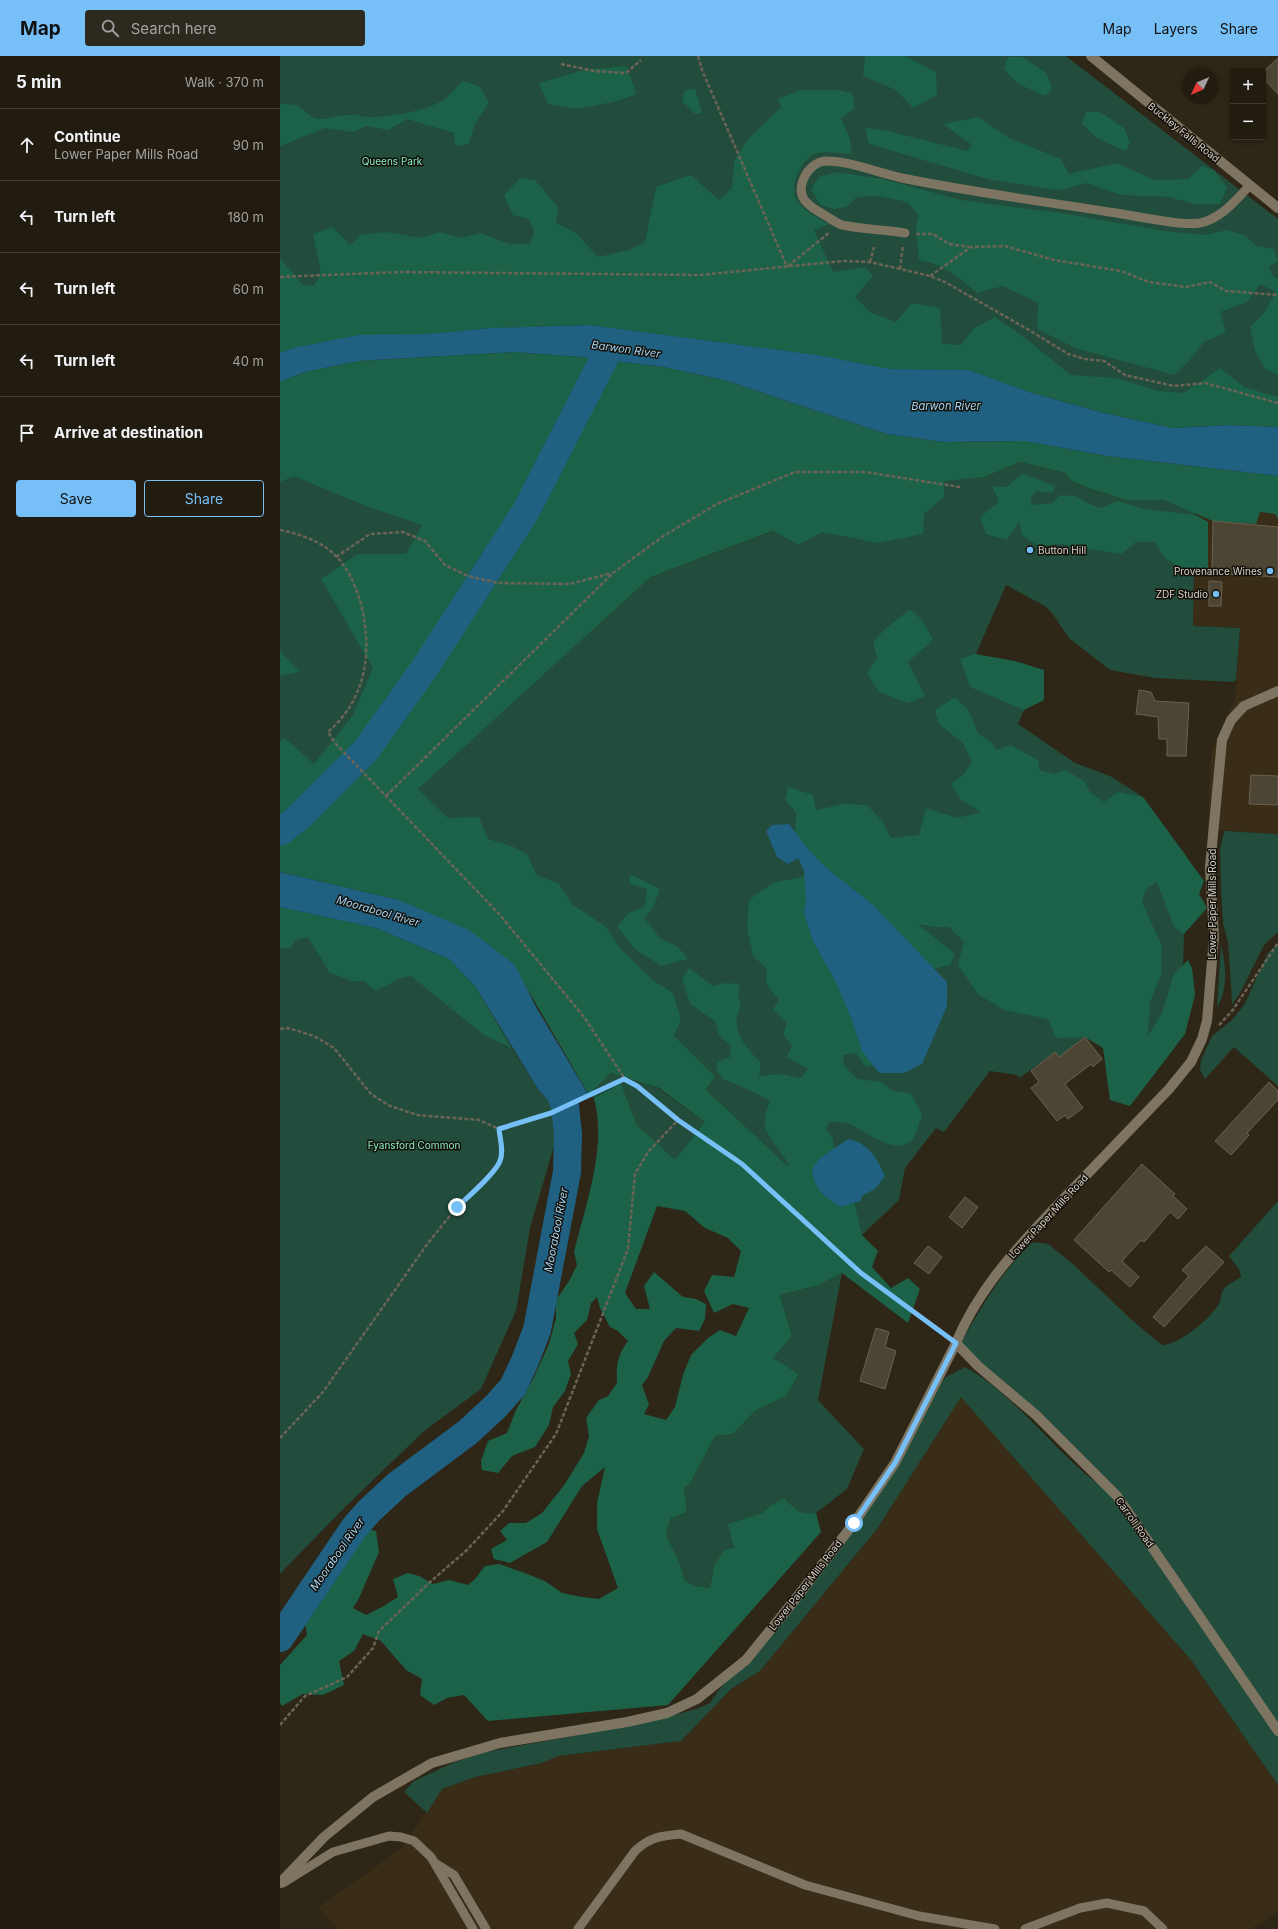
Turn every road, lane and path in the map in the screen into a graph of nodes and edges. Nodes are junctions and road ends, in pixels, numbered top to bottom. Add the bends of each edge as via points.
1 (698, 56) edge
2 (1091, 56) edge
3 (640, 60) dead end
4 (561, 64) dead end
5 (1250, 185) junction
6 (1278, 208) edge
7 (840, 224) junction
8 (905, 233) junction
9 (874, 247) dead end
10 (970, 247) junction
11 (870, 262) junction
12 (787, 267) junction
13 (900, 270) junction
14 (930, 276) junction
15 (280, 277) edge
16 (1278, 296) edge
17 (1278, 402) edge
18 (960, 487) dead end
19 (280, 530) edge
20 (336, 557) junction
21 (613, 573) junction
22 (1278, 691) edge
23 (386, 796) junction
24 (1278, 943) edge
25 (1217, 1027) dead end
26 (280, 1029) edge
27 (624, 1079) junction
28 (678, 1120) junction
29 (499, 1129) junction
30 (956, 1343) junction
31 (280, 1438) edge
32 (280, 1725) edge
33 (1278, 1731) edge
34 (435, 1863) junction
35 (280, 1884) edge
36 (473, 1929) edge
37 (486, 1929) edge
38 (578, 1929) edge
39 (995, 1929) edge
40 (1025, 1929) edge
41 (1163, 1929) edge

1 - 12 path
2 - 5 street, Buckley Falls Road
3 - 4 path via 626,73 594,71
5 - 6 street, Buckley Falls Road
5 - 7 lane via 1215,218 1199,223 942,185 824,161 814,165 807,172 802,181 802,198 807,204
7 - 8 lane
7 - 12 path
8 - 10 path via 933,234 949,244
8 - 13 path
9 - 11 path
10 - 14 path
10 - 16 path via 1005,246 1054,260 1121,271 1149,282 1186,287 1210,282 1226,291
11 - 12 path via 843,260
11 - 13 path
12 - 15 path via 700,276 401,272
13 - 14 path
14 - 17 path via 945,282 1068,354 1104,361 1125,375 1174,386 1205,383
18 - 21 path via 865,472 795,472 717,504 665,535
19 - 20 path via 317,543
20 - 21 path via 370,534 403,532 425,541 445,565 468,576 498,583 570,584
20 - 23 path via 358,592 366,641 365,664 360,685 340,722 328,732 335,743
21 - 23 path
22 - 30 street, Lower Paper Mills Road via 1244,706 1231,720 1222,740 1210,867 1214,937 1210,995 1202,1039 1191,1062 1169,1089 1023,1242 990,1283 964,1324
23 - 27 path via 500,915 584,1017
24 - 25 path via 1232,1011
26 - 29 path via 288,1028 314,1036 334,1048 371,1094 390,1106 417,1115 479,1120
27 - 28 path via 637,1086
27 - 29 path via 551,1113
28 - 30 path via 742,1164 861,1273
28 - 32 path via 648,1152 635,1174 628,1250 556,1434 498,1516 467,1550 379,1630 373,1648 347,1677 305,1696
29 - 31 path via 500,1161 428,1243 323,1392
30 - 33 street, Carroll Road via 978,1366 1036,1415 1118,1496
30 - 35 street, Lower Paper Mills Road via 895,1463 854,1523 746,1660 697,1699 667,1713 500,1743 432,1763 373,1797 324,1837
34 - 35 lane via 414,1841 389,1836 333,1852
34 - 36 lane
34 - 37 lane via 454,1875
38 - 39 lane via 635,1851 646,1841 681,1834 805,1885 919,1916
40 - 41 lane via 1080,1908 1107,1903 1144,1911

